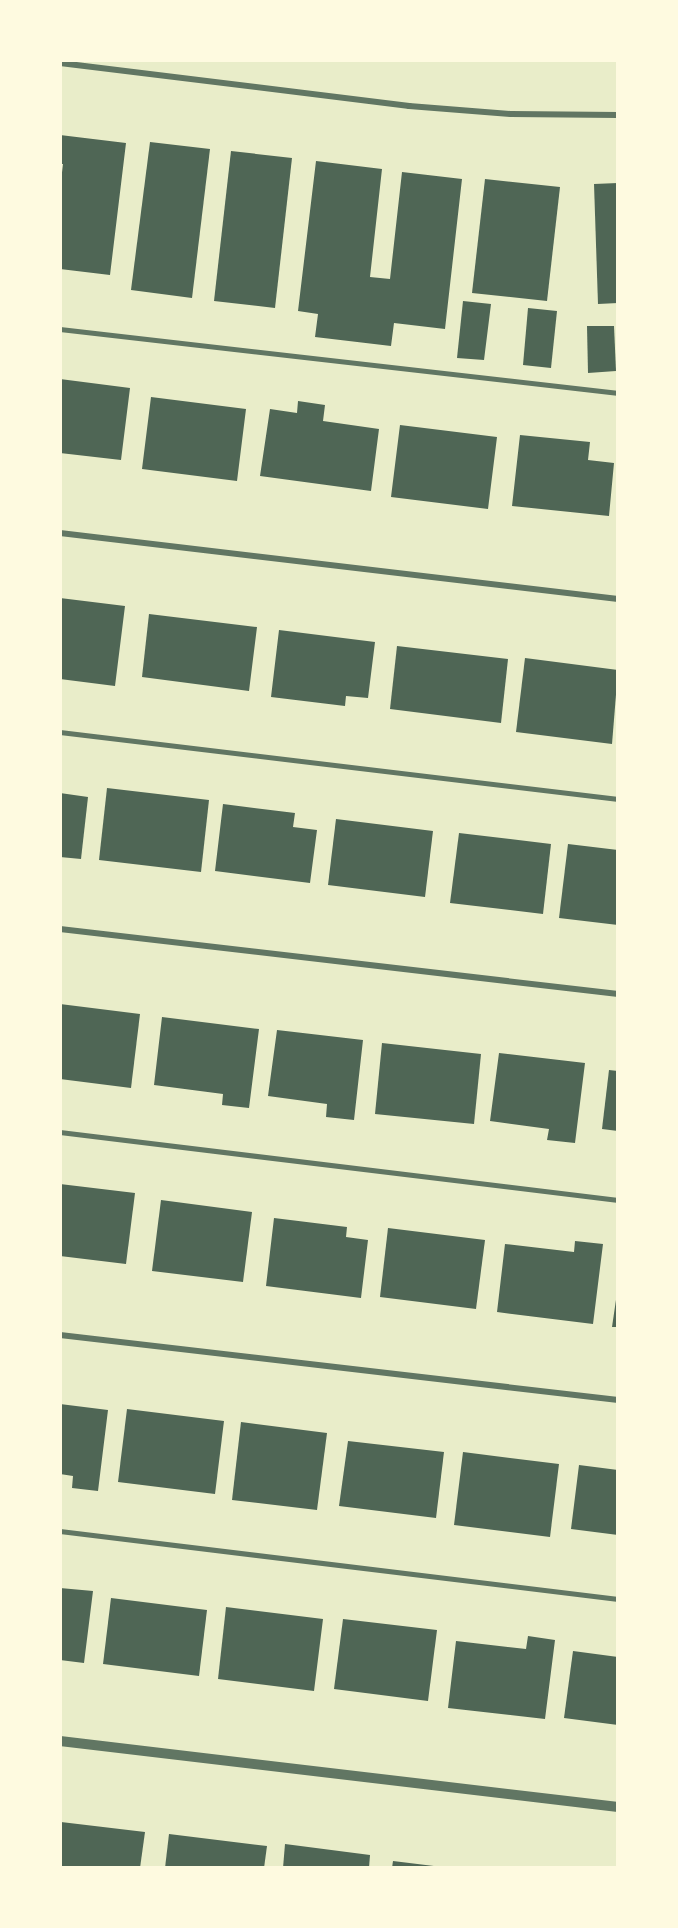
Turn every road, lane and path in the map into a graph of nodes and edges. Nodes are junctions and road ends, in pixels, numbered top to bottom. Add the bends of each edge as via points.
1 (60, 63) edge
2 (618, 115) edge
3 (60, 329) edge
4 (618, 393) edge
5 (60, 533) edge
6 (618, 599) edge
7 (60, 732) edge
8 (618, 799) edge
9 (60, 929) edge
10 (618, 994) edge
11 (60, 1132) edge
12 (618, 1200) edge
13 (60, 1335) edge
14 (618, 1400) edge
15 (60, 1531) edge
16 (618, 1599) edge
17 (60, 1741) edge
18 (618, 1807) edge

1 - 2 street via 409,106 511,114
3 - 4 lane
5 - 6 street
7 - 8 lane
9 - 10 street
11 - 12 lane
13 - 14 street
15 - 16 lane
17 - 18 street

